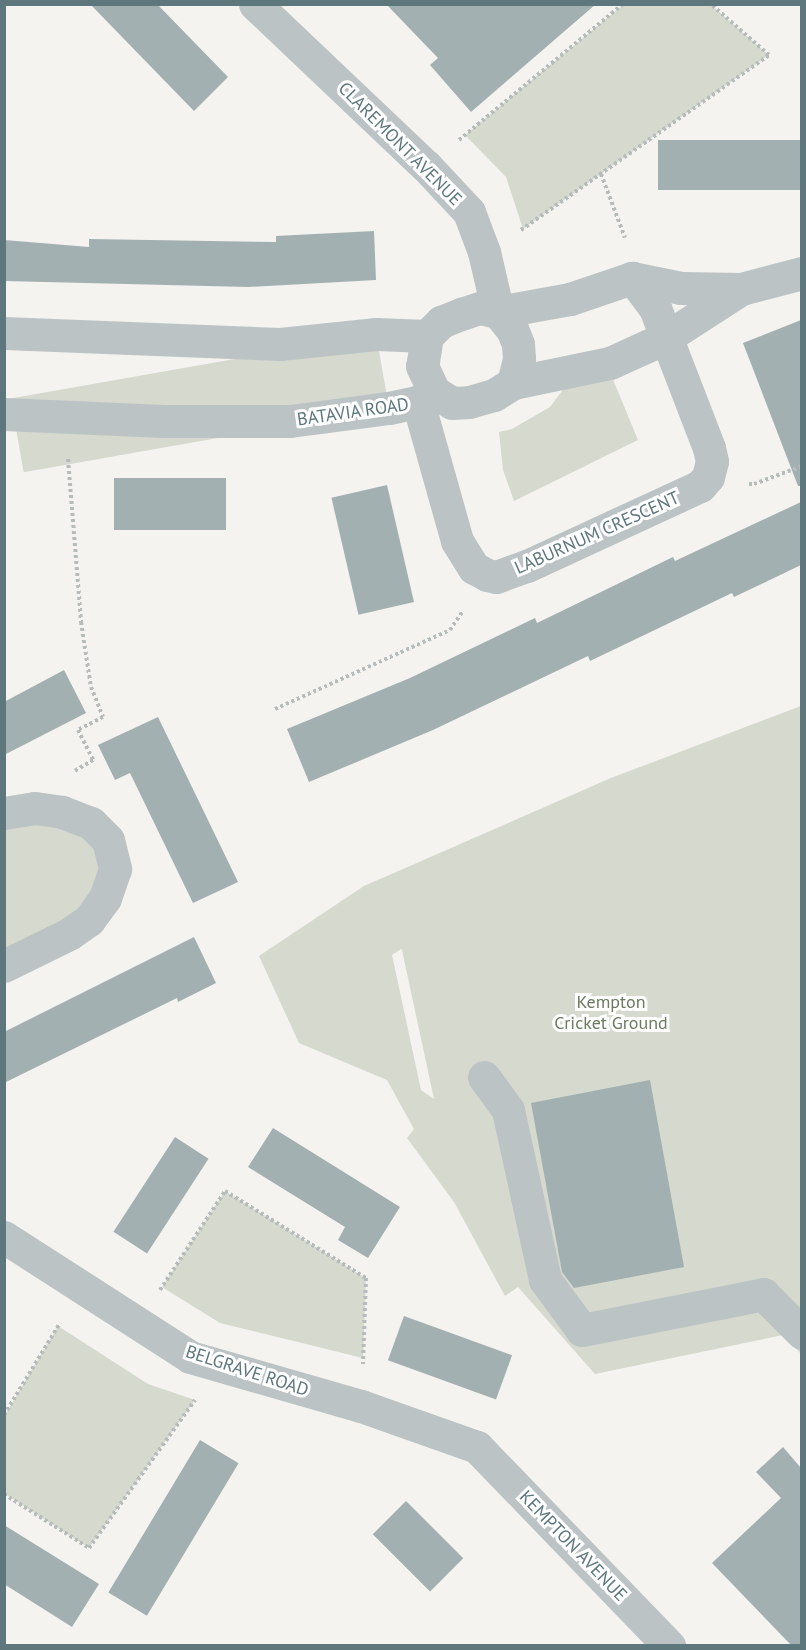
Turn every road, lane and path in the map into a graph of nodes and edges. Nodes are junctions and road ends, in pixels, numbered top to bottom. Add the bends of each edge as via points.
1 (255, 4) edge
2 (623, 4) edge
3 (711, 4) edge
4 (426, 166) junction
5 (601, 174) junction
6 (484, 252) junction
7 (801, 273) edge
8 (636, 279) junction
9 (741, 289) junction
10 (498, 312) junction
11 (4, 333) edge
12 (427, 336) junction
13 (667, 337) junction
14 (513, 383) junction
15 (426, 397) junction
16 (4, 414) edge
17 (64, 417) junction
18 (801, 466) edge
19 (708, 477) junction
20 (487, 575) junction
21 (275, 709) dead end
22 (73, 771) dead end
23 (4, 813) edge
24 (4, 966) edge
25 (484, 1077) dead end
26 (4, 1237) edge
27 (81, 1287) junction
28 (138, 1323) junction
29 (801, 1333) edge
30 (220, 1365) junction
31 (361, 1406) junction
32 (4, 1415) edge
33 (477, 1447) joint
34 (4, 1494) edge
35 (669, 1646) edge

1 - 4 street, CLAREMONT AVENUE
2 - 4 path
3 - 5 path via 769,55
4 - 6 street, CLAREMONT AVENUE via 469,212
5 - 6 path
5 - 8 path
6 - 10 street, CLAREMONT AVENUE
7 - 9 street, BATAVIA ROAD
8 - 9 street, BATAVIA ROAD via 681,288
8 - 10 street via 570,299
8 - 13 street via 655,308
9 - 13 street, BATAVIA ROAD
10 - 12 street via 480,308 461,314 441,322
10 - 14 street via 518,344
11 - 12 street via 280,344 376,334
12 - 15 street via 422,366
13 - 14 street, BATAVIA ROAD via 610,363
13 - 19 street via 709,448
14 - 15 street, BATAVIA ROAD via 494,395 469,402
15 - 17 street, BATAVIA ROAD via 290,421
15 - 20 street via 457,541 474,568
16 - 17 street, BATAVIA ROAD
17 - 22 path via 81,622 91,687 103,717 78,730 93,760
18 - 19 path via 754,484
19 - 20 street, LABURNUM CRESCENT via 688,492 527,566
20 - 21 path via 450,630
23 - 24 street via 35,808 62,812 91,823 108,840 115,868 105,898 89,920
25 - 29 street via 508,1110 544,1280 582,1330 763,1294
26 - 27 street, BELGRAVE ROAD
27 - 28 street, BELGRAVE ROAD
27 - 32 path
28 - 30 street, BELGRAVE ROAD via 189,1357
28 - 31 path via 225,1191 366,1278
30 - 31 street, BELGRAVE ROAD
30 - 34 path via 89,1548
31 - 33 street, BELGRAVE ROAD
33 - 35 street, KEMPTON AVENUE

